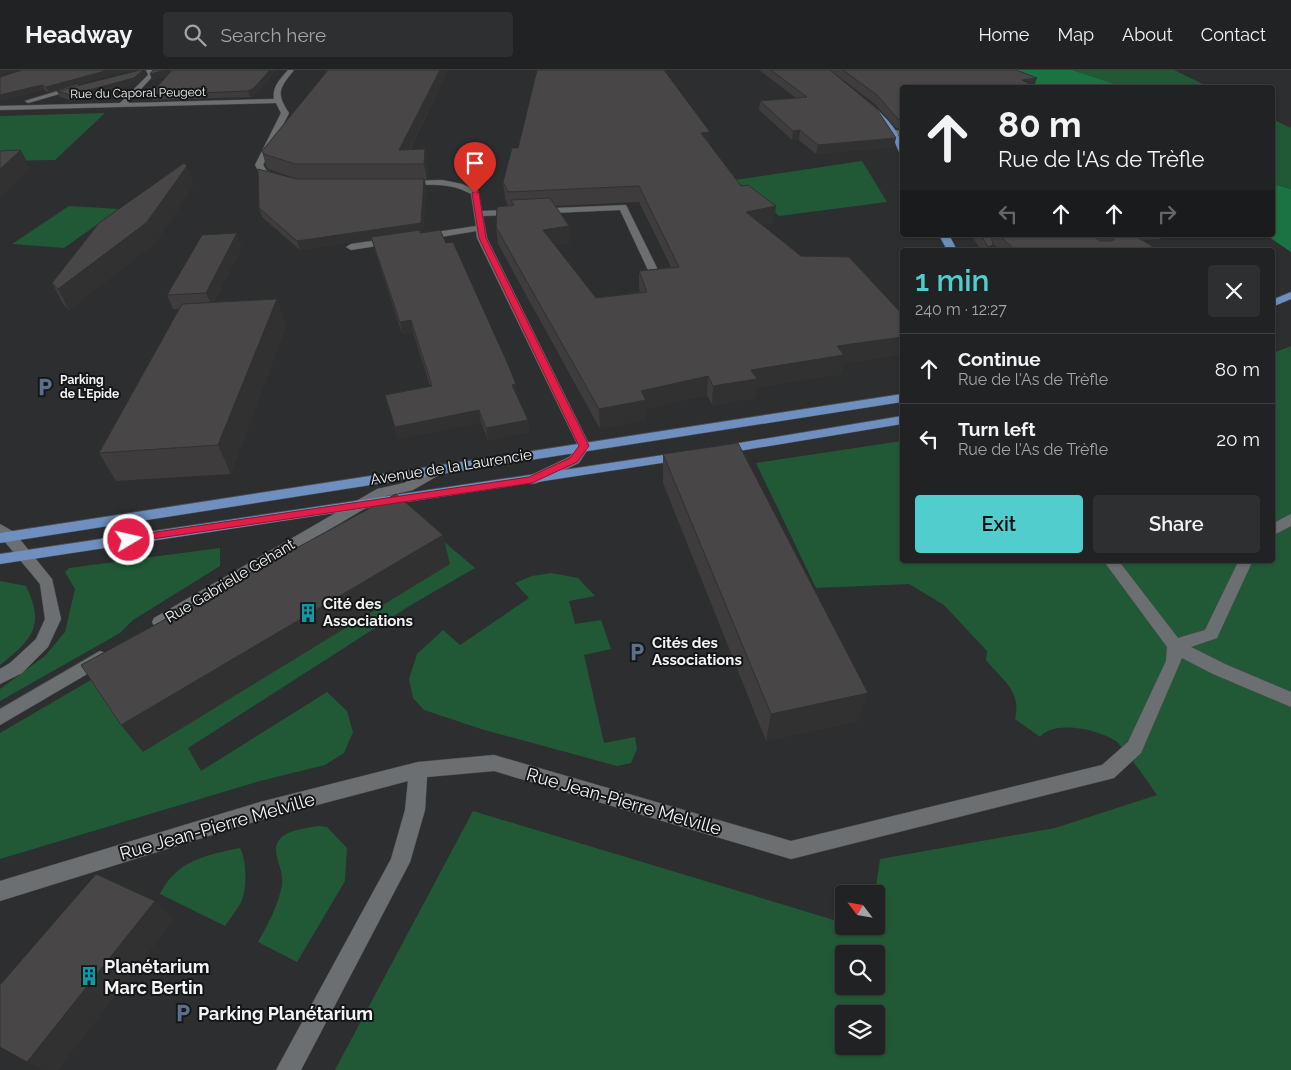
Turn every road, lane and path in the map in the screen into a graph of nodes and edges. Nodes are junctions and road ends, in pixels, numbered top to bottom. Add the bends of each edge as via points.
1 (147, 70) edge
2 (291, 70) edge
3 (137, 72) edge
4 (82, 86) edge
5 (865, 100) edge
6 (276, 101) junction
7 (122, 105) junction
8 (0, 108) edge
9 (12, 108) junction
10 (894, 132) junction
11 (900, 134) edge
12 (900, 146) edge
13 (284, 180) edge
14 (399, 183) edge
15 (479, 214) junction
16 (481, 228) junction
17 (351, 247) dead end
18 (653, 270) edge
19 (1291, 295) edge
20 (1275, 303) edge
21 (900, 398) edge
22 (900, 420) edge
23 (584, 446) junction
24 (712, 451) edge
25 (693, 454) edge
26 (441, 468) junction
27 (532, 480) junction
28 (357, 506) junction
29 (1291, 520) edge
30 (1275, 529) edge
31 (3, 534) edge
32 (24, 555) junction
33 (0, 559) edge
34 (1112, 563) edge
35 (1245, 563) edge
36 (151, 628) edge
37 (1175, 646) junction
38 (118, 648) edge
39 (0, 677) edge
40 (1291, 700) edge
41 (0, 718) edge
42 (418, 770) junction
43 (0, 891) edge
44 (288, 1070) edge

1 - 3 street
1 - 7 street via 151,75
2 - 6 street via 276,89
4 - 9 street
5 - 10 main road
6 - 7 street, Rue du Caporal Peugeot
6 - 13 street via 285,113 259,165 264,174
7 - 9 street, Rue du Caporal Peugeot
8 - 9 street, Rue du Caporal Peugeot
10 - 11 street
10 - 12 main road
14 - 15 street via 465,186 475,193
15 - 16 street
15 - 18 street via 623,207
16 - 17 street
16 - 23 street via 482,238
19 - 20 main road
21 - 23 main road, Avenue de la Laurencie
22 - 24 main road
23 - 26 main road, Avenue de la Laurencie
23 - 27 street via 574,460
25 - 27 main road, Avenue de la Laurencie
26 - 28 street, Rue Gabrielle Gehant via 408,487 382,492
26 - 31 main road, Avenue de la Laurencie
27 - 28 main road, Avenue de la Laurencie
28 - 32 main road, Avenue de la Laurencie
28 - 36 street, Rue Gabrielle Gehant
29 - 30 street
31 - 32 street
32 - 33 main road, Avenue de la Laurencie
32 - 39 street via 47,583 53,619 42,643 16,668
34 - 37 street
35 - 37 street via 1211,634
37 - 40 street
37 - 42 street, Rue Jean-Pierre Melville via 1174,661 1135,747 1107,772 791,850 494,763
38 - 41 street
42 - 43 street, Rue Jean-Pierre Melville via 260,811
42 - 44 street via 414,810 400,862

